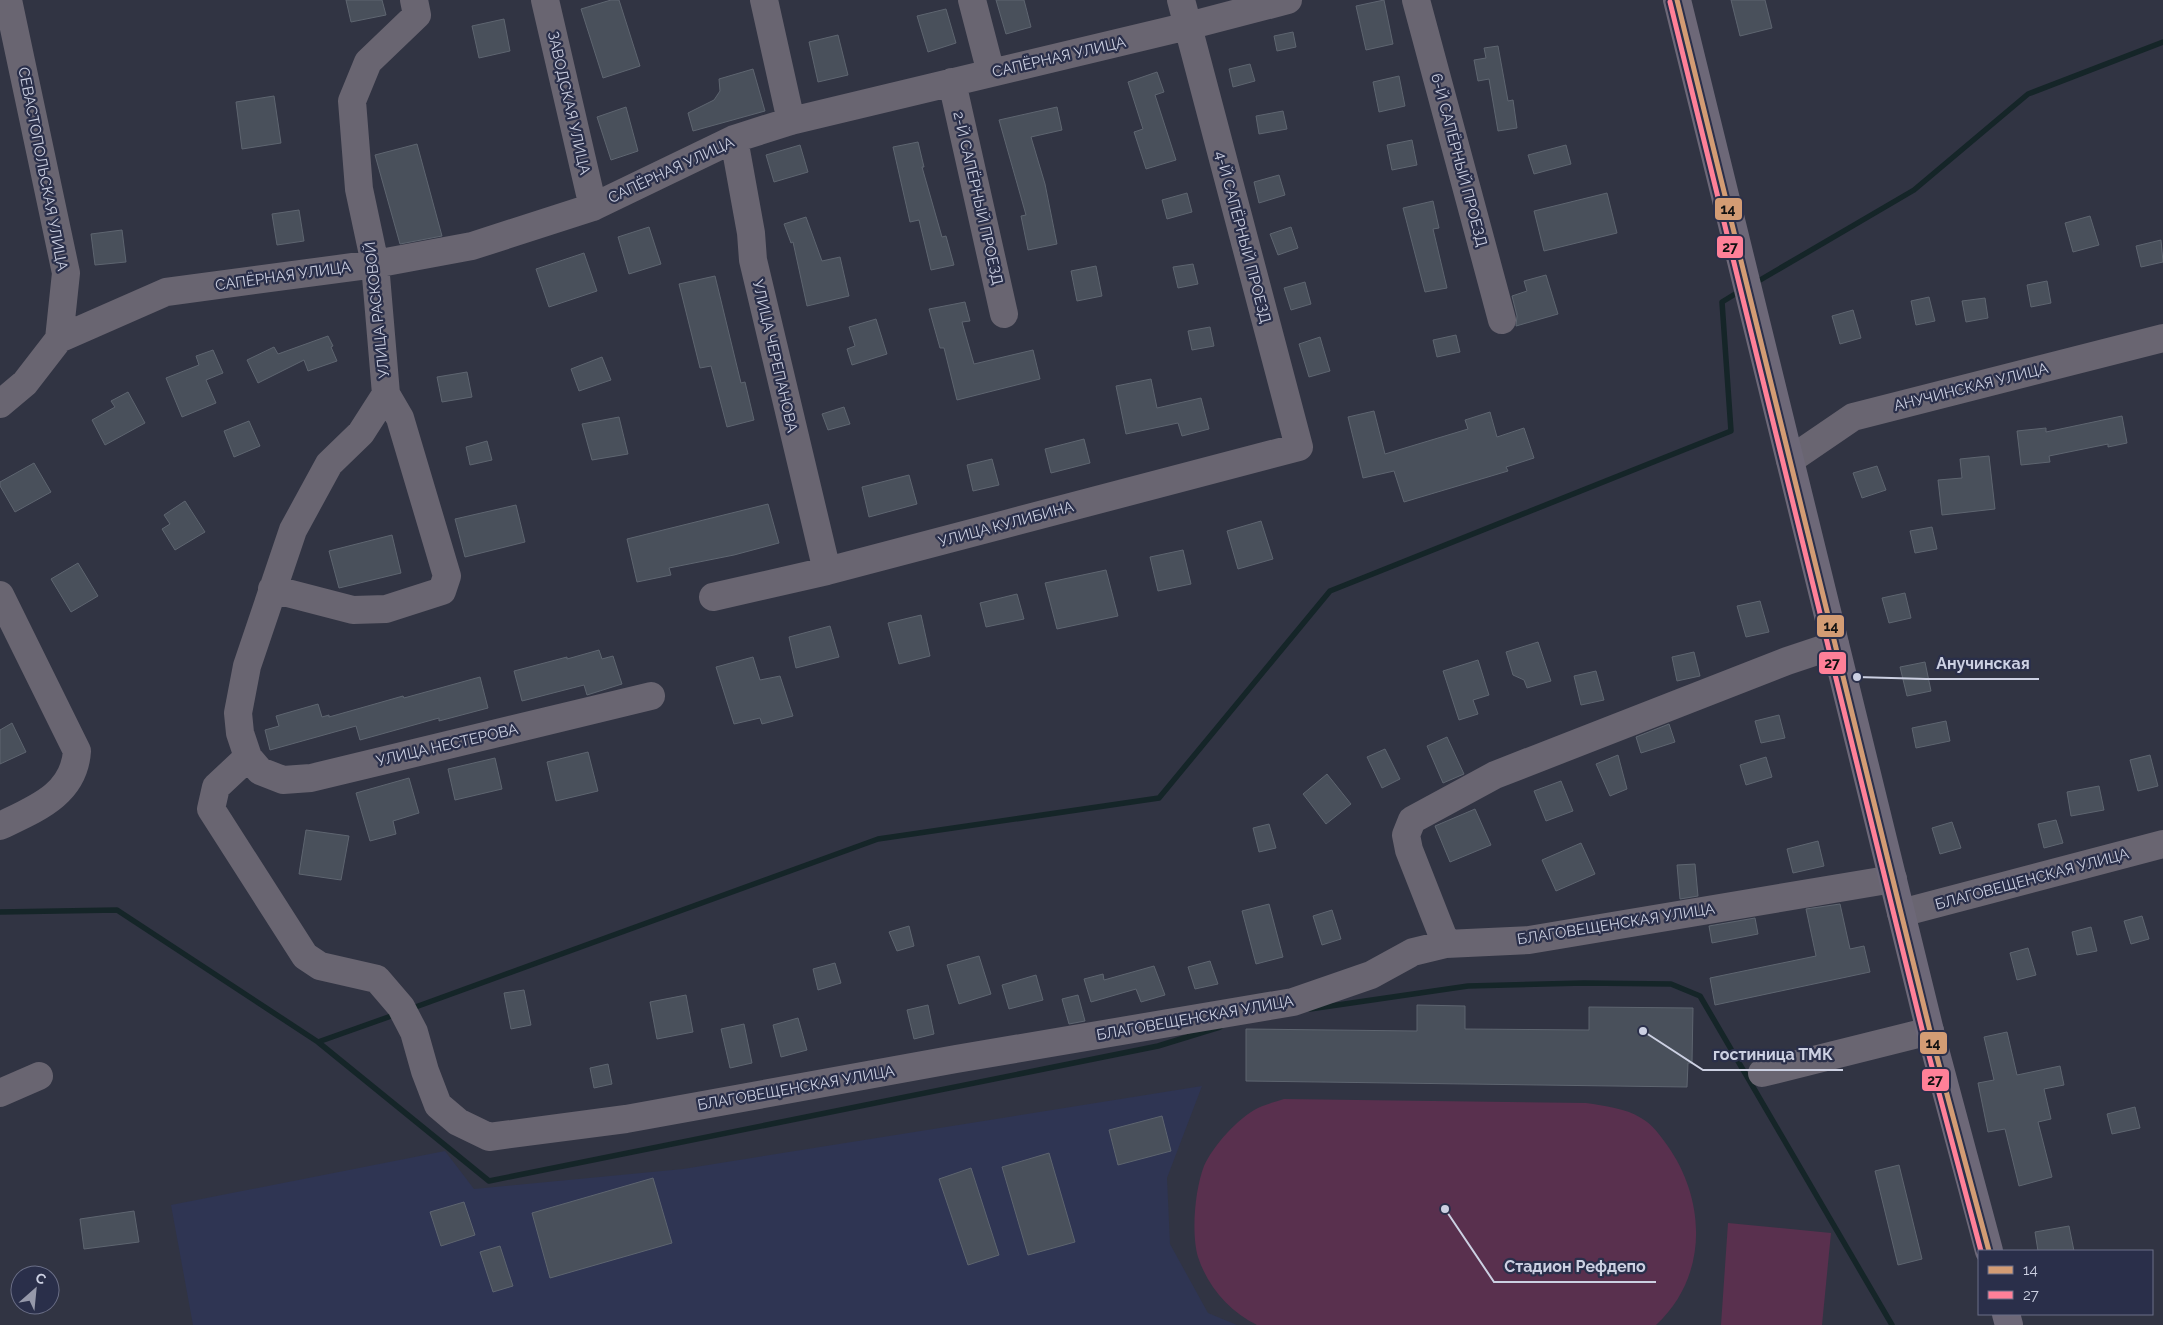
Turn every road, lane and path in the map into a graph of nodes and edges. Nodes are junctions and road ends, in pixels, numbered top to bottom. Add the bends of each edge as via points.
1 (8, 0) edge
2 (414, 0) edge
3 (546, 0) edge
4 (764, 0) edge
5 (972, 0) edge
6 (1181, 0) edge
7 (1288, 0) edge
8 (1416, 0) edge
9 (1678, 0) edge
10 (1188, 26) junction
11 (991, 73) junction
12 (952, 82) junction
13 (791, 121) junction
14 (734, 139) junction
15 (592, 207) junction
16 (375, 264) junction
17 (1004, 314) dead end
18 (1502, 320) dead end
19 (2163, 338) edge
20 (59, 339) junction
21 (386, 394) junction
22 (0, 404) edge
23 (1299, 447) joint
24 (1790, 460) junction
25 (827, 571) junction
26 (272, 589) junction
27 (0, 595) edge
28 (713, 598) dead end
29 (1835, 645) junction
30 (651, 696) dead end
31 (248, 757) junction
32 (0, 826) edge
33 (2163, 844) edge
34 (1893, 878) junction
35 (1900, 913) junction
36 (1446, 944) junction
37 (1930, 1030) junction
38 (1762, 1073) dead end
39 (39, 1076) dead end
40 (0, 1093) edge
41 (1989, 1250) edge

1 - 20 street, СЕВАСТОПОЛЬСКАЯ УЛИЦА via 66,273
2 - 16 street, УЛИЦА РАСКОВОЙ via 417,15 368,62 352,101 359,189
3 - 15 street, ЗАВОДСКАЯ УЛИЦА
4 - 13 street
5 - 11 street
6 - 10 street, 4-Й САПЁРНЫЙ ПРОЕЗД
7 - 10 street, САПЁРНАЯ УЛИЦА
8 - 18 street, 6-Й САПЁРНЫЙ ПРОЕЗД
9 - 24 main road
10 - 11 street, САПЁРНАЯ УЛИЦА
10 - 23 street, 4-Й САПЁРНЫЙ ПРОЕЗД
11 - 12 street, САПЁРНАЯ УЛИЦА
12 - 13 street, САПЁРНАЯ УЛИЦА
12 - 17 street, 2-Й САПЁРНЫЙ ПРОЕЗД
13 - 14 street, САПЁРНАЯ УЛИЦА
14 - 15 street, САПЁРНАЯ УЛИЦА
14 - 25 street, УЛИЦА ЧЕРЕПАНОВА via 751,234 752,260
15 - 16 street, САПЁРНАЯ УЛИЦА via 472,246
16 - 20 street, САПЁРНАЯ УЛИЦА via 166,292
16 - 21 street, УЛИЦА РАСКОВОЙ
19 - 24 street, АНУЧИНСКАЯ УЛИЦА via 1854,417
20 - 22 street via 25,383
21 - 26 street via 361,433 330,464 293,530
21 - 26 street, УЛИЦА РАСКОВОЙ via 400,418 447,576 442,591 386,609 353,610
23 - 25 street, УЛИЦА КУЛИБИНА
24 - 29 main road
25 - 28 street, УЛИЦА КУЛИБИНА
26 - 31 street via 246,666 238,713
27 - 32 street via 77,751 76,766 66,784 46,803
29 - 34 main road
29 - 36 street via 1495,775 1412,820 1406,836 1409,850
30 - 31 street, УЛИЦА НЕСТЕРОВА via 311,778 283,780 260,771
31 - 36 street, БЛАГОВЕЩЕНСКАЯ УЛИЦА via 216,787 211,809 305,956 320,966 377,979 401,1007 414,1032 438,1105 458,1122 489,1137 626,1119 1293,1002 1371,975 1413,952
33 - 35 street, БЛАГОВЕЩЕНСКАЯ УЛИЦА
34 - 35 main road
34 - 36 street, БЛАГОВЕЩЕНСКАЯ УЛИЦА via 1529,940
35 - 37 main road
37 - 38 street
37 - 41 main road
39 - 40 street

